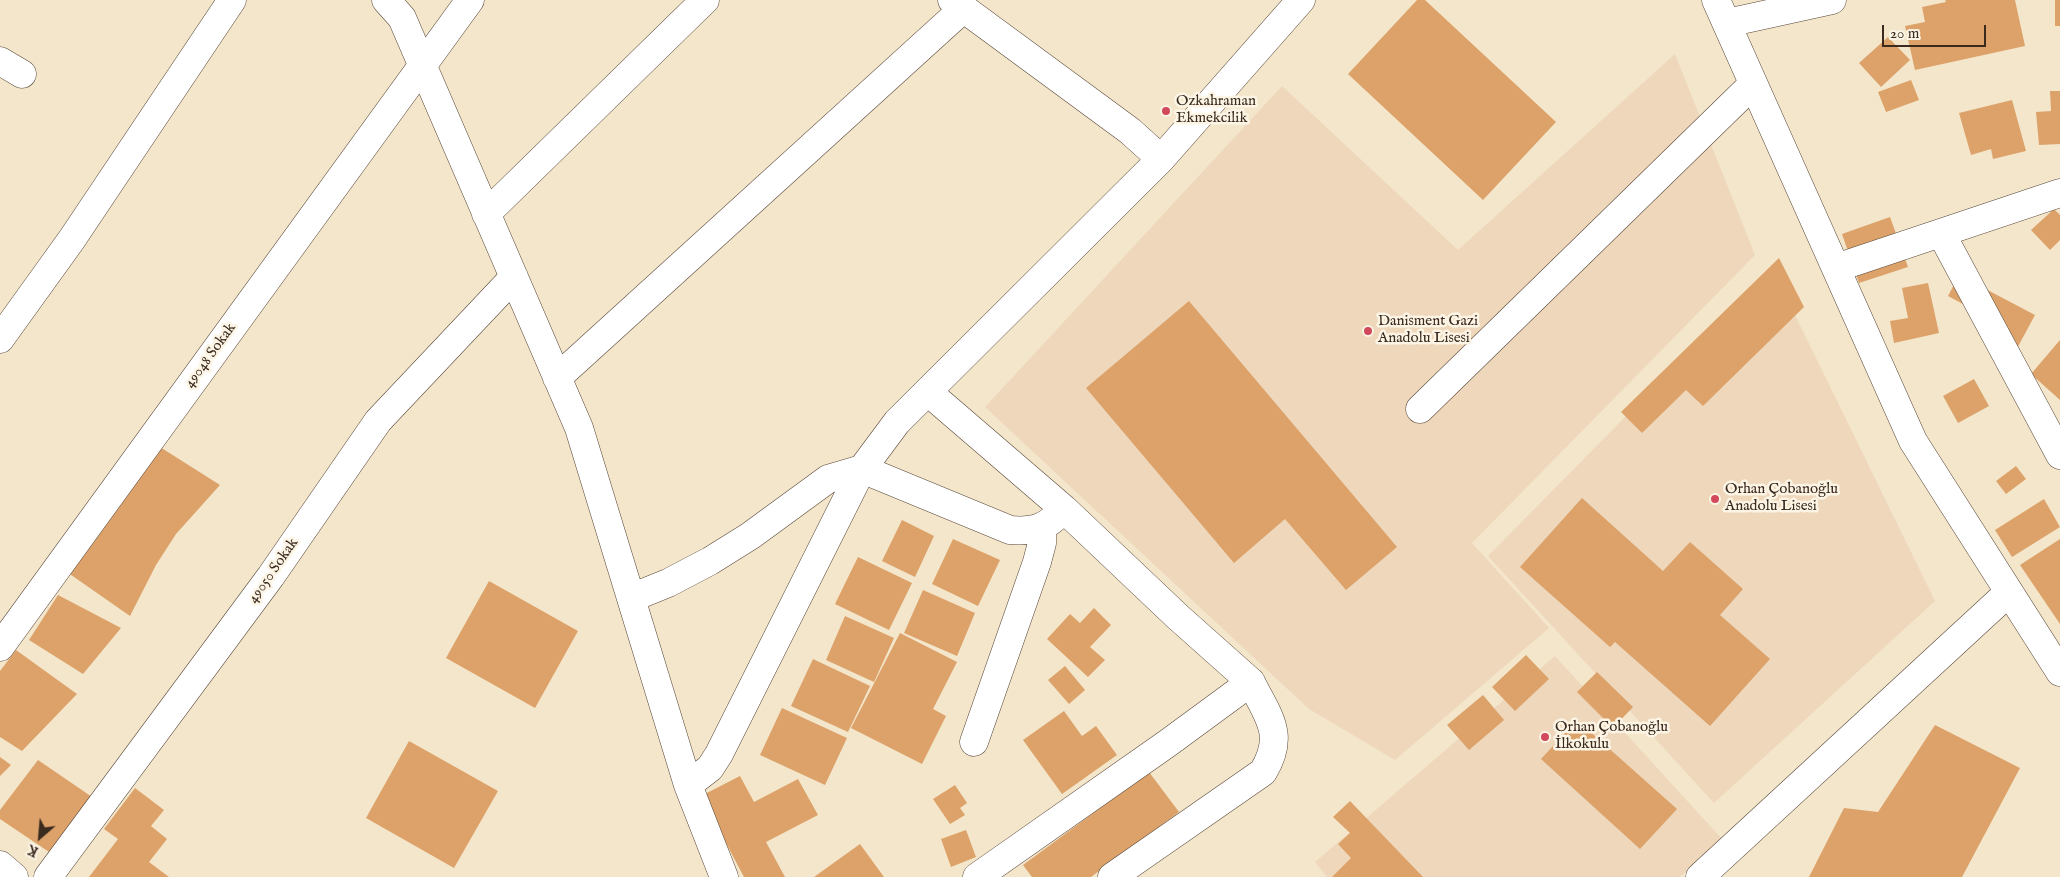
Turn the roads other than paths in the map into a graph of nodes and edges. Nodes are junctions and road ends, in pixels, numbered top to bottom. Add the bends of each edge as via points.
1 (232, 0) edge
2 (386, 0) edge
3 (470, 0) edge
4 (705, 0) edge
5 (1301, 0) edge
6 (1832, 0) edge
7 (958, 4) edge
8 (1721, 12) edge
9 (422, 64) junction
10 (1754, 84) junction
11 (1161, 159) junction
12 (2059, 195) edge
13 (486, 214) junction
14 (1941, 233) junction
15 (1836, 268) junction
16 (514, 277) junction
17 (0, 338) edge
18 (557, 378) junction
19 (928, 392) junction
20 (1420, 408) dead end
21 (2054, 434) edge
22 (2060, 455) edge
23 (862, 469) junction
24 (1064, 509) junction
25 (1042, 528) junction
26 (2009, 592) junction
27 (631, 598) junction
28 (0, 647) edge
29 (2060, 672) edge
30 (1251, 682) junction
31 (974, 742) dead end
32 (688, 785) junction
33 (0, 865) edge
34 (14, 877) edge
35 (48, 877) edge
36 (724, 877) edge
37 (977, 877) edge
38 (1112, 877) edge
39 (1700, 877) edge

1 - 17 street via 72,238
2 - 9 street via 402,18
3 - 9 street, 49048 Sokak
4 - 13 street
5 - 11 street
6 - 8 street
7 - 11 street via 1130,131
7 - 18 street
8 - 10 street
9 - 13 street
9 - 28 street, 49048 Sokak
10 - 15 street
10 - 20 street
11 - 19 street
12 - 14 street
13 - 16 street
14 - 15 street
14 - 21 street
15 - 26 street via 1913,441
16 - 18 street
16 - 35 street, 49050 Sokak via 378,421 271,576
18 - 27 street via 579,428
19 - 23 street via 897,422
19 - 24 street
21 - 22 street
23 - 25 street via 1010,530
23 - 27 street via 828,479 710,561
23 - 32 street via 719,754 710,768
24 - 25 street
24 - 30 street
25 - 31 street via 1037,562
26 - 29 street
26 - 39 street
27 - 32 street
30 - 37 street
30 - 38 street via 1274,730 1272,757 1263,772
32 - 36 street
33 - 34 street

